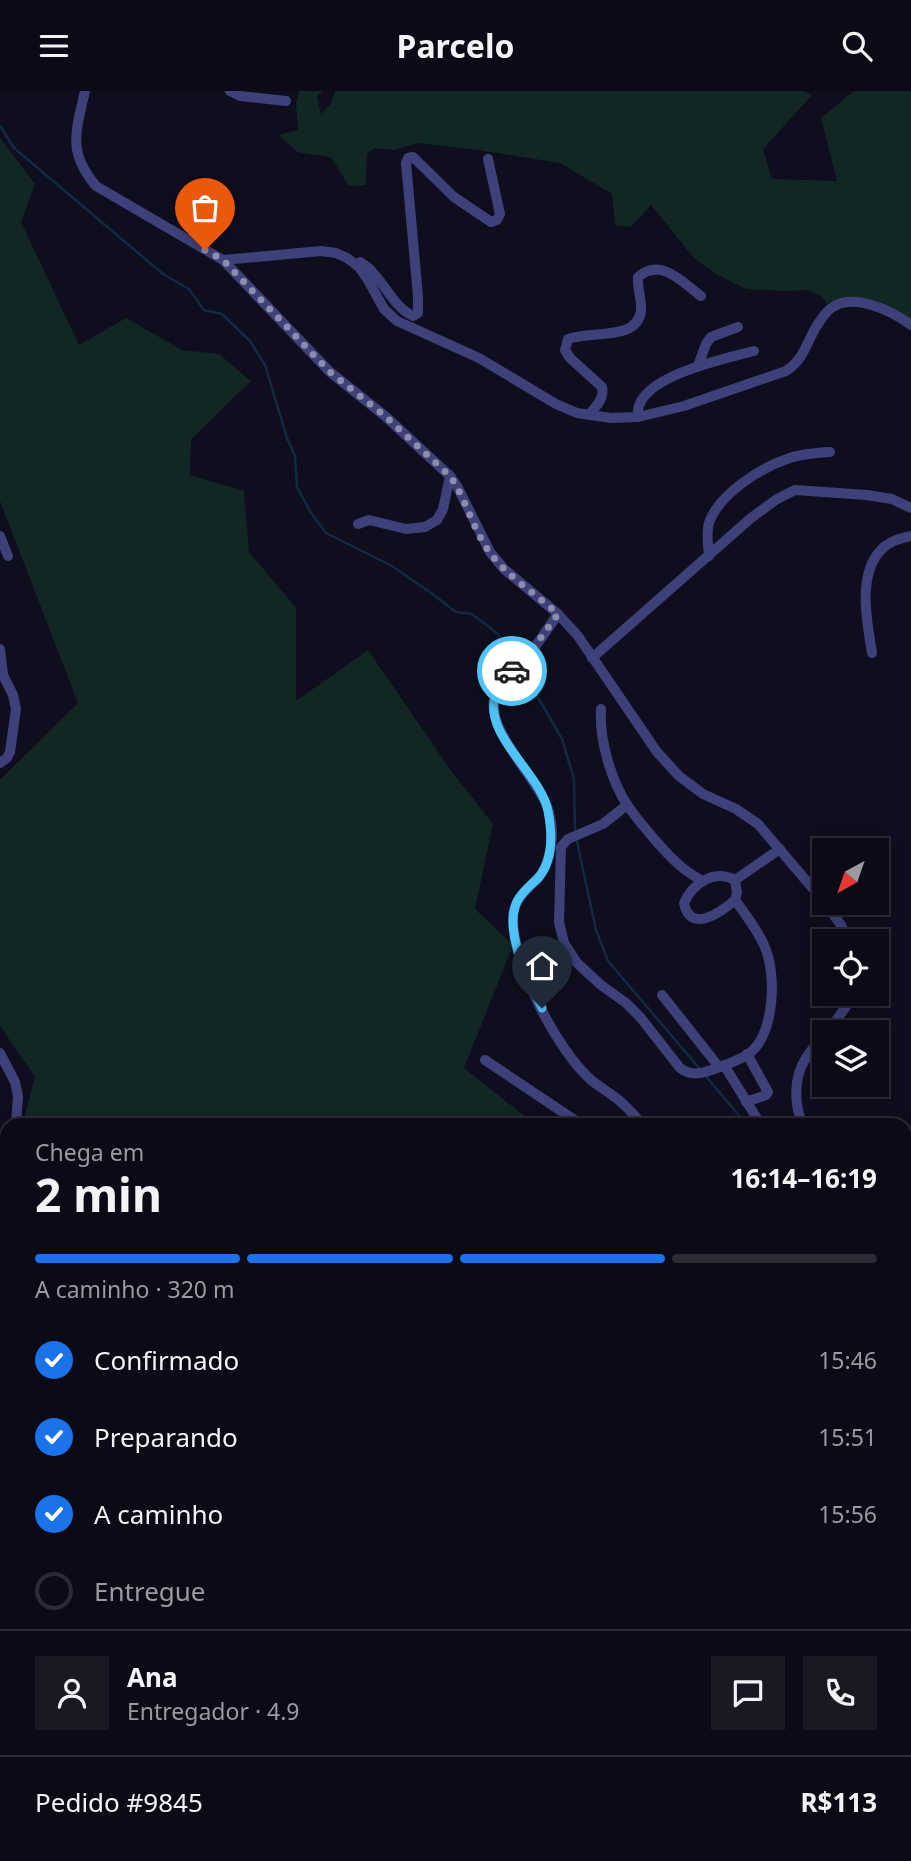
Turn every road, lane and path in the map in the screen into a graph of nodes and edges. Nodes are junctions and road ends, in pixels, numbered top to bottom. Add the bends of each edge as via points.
1 (85, 91) edge
2 (230, 91) edge
3 (286, 101) dead end
4 (488, 159) dead end
5 (347, 258) junction
6 (223, 260) junction
7 (701, 296) dead end
8 (911, 325) edge
9 (738, 327) dead end
10 (754, 351) dead end
11 (698, 366) junction
12 (589, 415) junction
13 (638, 417) junction
14 (830, 451) dead end
15 (450, 476) junction
16 (911, 508) edge
17 (358, 524) dead end
18 (0, 536) edge
19 (911, 536) edge
20 (8, 555) dead end
21 (709, 555) junction
22 (558, 614) junction
23 (0, 649) edge
24 (872, 653) dead end
25 (592, 657) junction
26 (2, 674) edge
27 (601, 709) dead end
28 (0, 763) edge
29 (627, 806) junction
30 (780, 849) junction
31 (736, 880) junction
32 (704, 881) junction
33 (734, 900) junction
34 (843, 929) edge
35 (662, 995) dead end
36 (812, 1050) edge
37 (0, 1053) edge
38 (747, 1054) junction
39 (485, 1061) dead end
40 (722, 1066) junction
41 (746, 1102) junction
42 (16, 1118) edge
43 (571, 1118) edge
44 (637, 1118) edge
45 (756, 1118) edge
46 (800, 1118) edge

1 - 6 street via 75,133 85,173 96,186
2 - 3 street
4 - 5 street via 500,214 491,222 454,197 414,157 408,158 418,313 407,314 373,272
5 - 6 street via 321,251
5 - 12 street via 359,267 384,309 397,321 479,358 556,404
6 - 15 street via 330,372
7 - 12 street via 668,271 651,269 638,277 641,314 630,328 568,339 565,350 570,358 604,394
8 - 13 street via 896,314 864,303 838,305 824,316 803,354 786,371
9 - 11 street via 711,337
10 - 11 street
11 - 13 street via 645,394
12 - 13 street
14 - 21 street via 788,458 734,490 718,505 709,523
15 - 17 street via 443,509 437,520 425,527 407,529 369,520
15 - 22 street via 497,562
16 - 21 street via 892,499 795,489
18 - 20 street
19 - 24 street via 883,547 868,572 865,609
21 - 25 street
22 - 25 street
22 - 44 street via 495,695 499,730 547,808 552,838 540,875 515,904 517,953 573,1062
23 - 26 street
25 - 30 street via 657,753 679,776 758,824
26 - 28 street via 16,709 10,752
27 - 29 street via 612,773
29 - 32 street via 672,859
29 - 40 street via 561,847 559,922 564,943 577,963 640,1017 680,1068 688,1074
30 - 31 street
30 - 34 street
31 - 32 street via 722,875
31 - 33 street
32 - 33 street via 684,903 691,918 712,915
33 - 38 street via 764,945 771,966 769,1016 762,1036
35 - 40 street
36 - 46 street via 799,1071 796,1095
37 - 42 street via 15,1082
38 - 40 street
38 - 41 street via 768,1092
39 - 43 street
40 - 41 street
41 - 45 street

